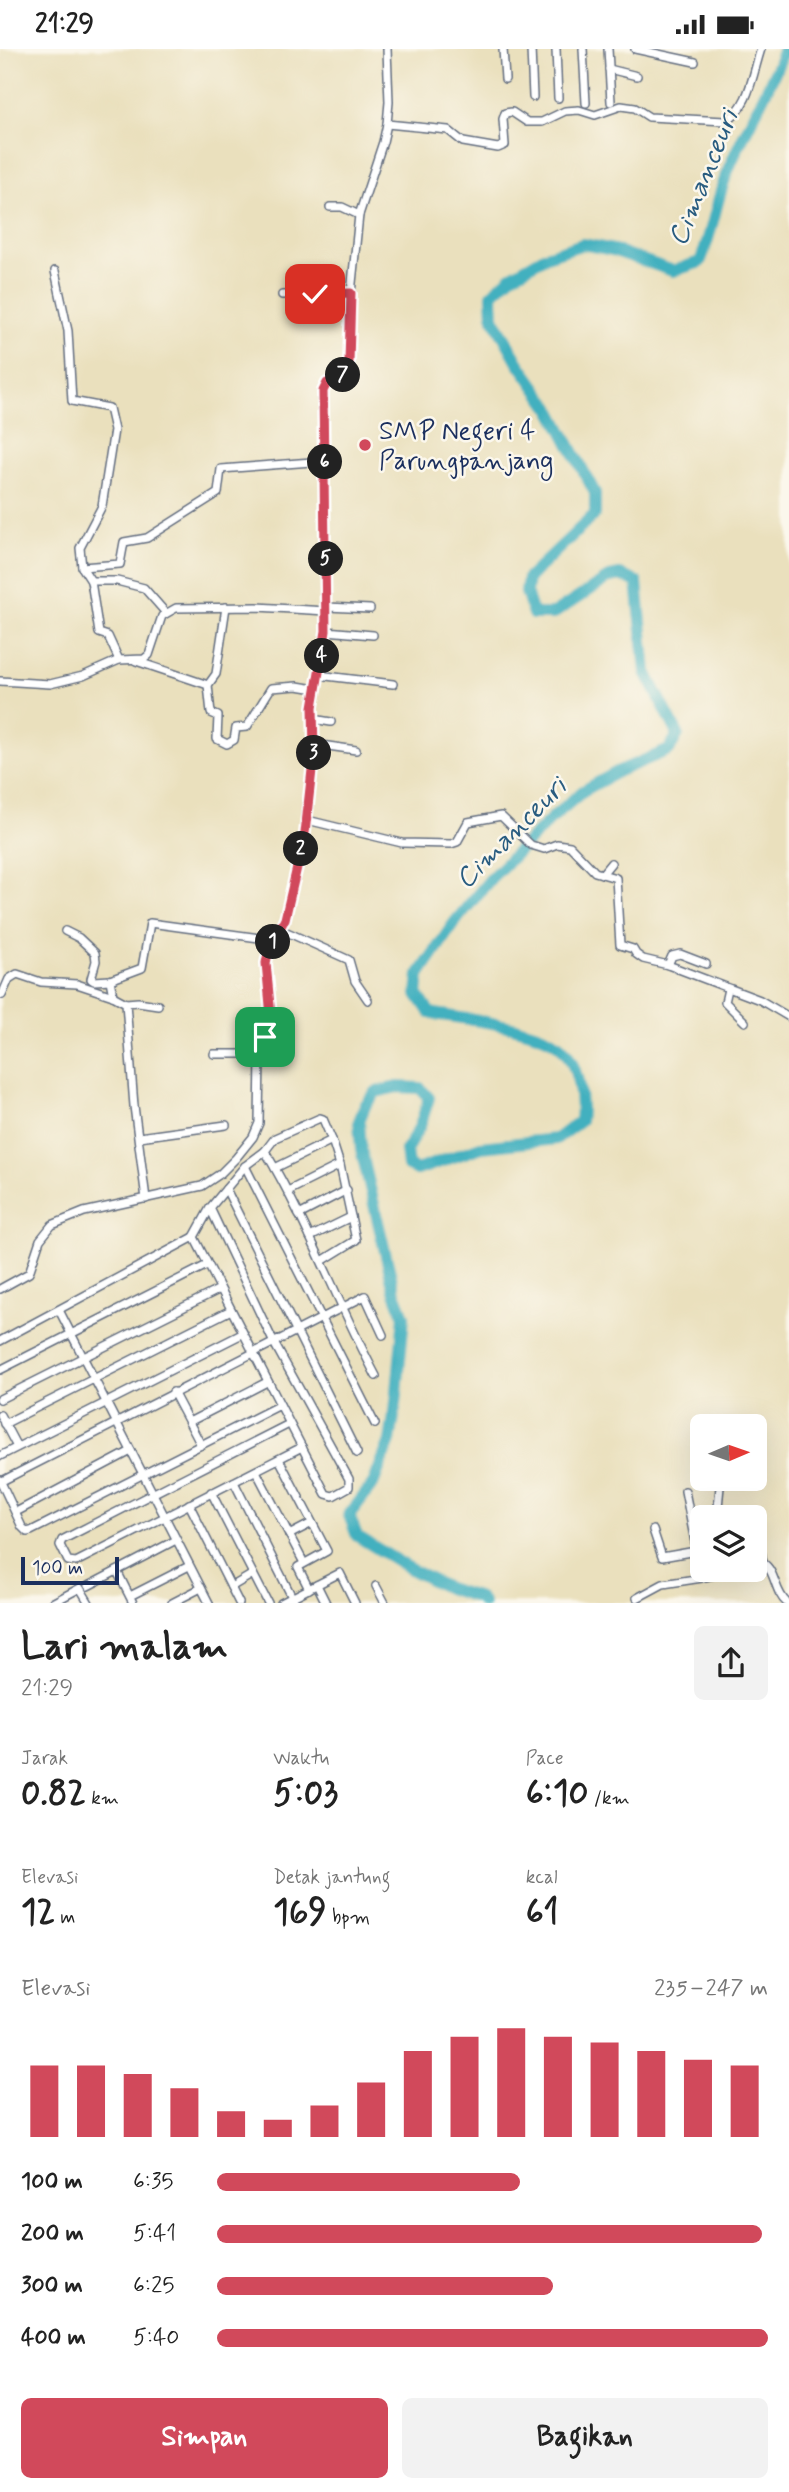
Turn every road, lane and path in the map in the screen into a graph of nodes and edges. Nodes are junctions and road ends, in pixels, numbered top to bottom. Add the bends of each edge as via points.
1 (387, 49) edge
2 (503, 49) edge
3 (531, 49) edge
4 (556, 49) edge
5 (583, 49) edge
6 (608, 49) edge
7 (635, 49) edge
8 (761, 49) edge
9 (695, 62) dead end
10 (609, 69) junction
11 (637, 76) dead end
12 (505, 79) dead end
13 (533, 97) dead end
14 (558, 98) dead end
15 (611, 102) dead end
16 (586, 103) dead end
17 (387, 124) junction
18 (330, 207) dead end
19 (359, 215) junction
20 (55, 271) dead end
21 (351, 293) junction
22 (282, 295) dead end
23 (323, 313) dead end
24 (350, 313) junction
25 (325, 461) junction
26 (82, 567) junction
27 (91, 581) junction
28 (226, 607) junction
29 (327, 609) junction
30 (370, 609) dead end
31 (166, 613) junction
32 (326, 631) junction
33 (373, 635) dead end
34 (132, 659) junction
35 (119, 660) junction
36 (318, 675) junction
37 (0, 681) edge
38 (393, 684) dead end
39 (208, 685) junction
40 (315, 689) junction
41 (313, 719) junction
42 (331, 722) dead end
43 (314, 744) junction
44 (356, 750) dead end
45 (307, 820) junction
46 (611, 863) dead end
47 (602, 874) junction
48 (280, 929) junction
49 (65, 931) dead end
50 (274, 940) junction
51 (706, 964) dead end
52 (668, 965) junction
53 (110, 980) junction
54 (728, 989) junction
55 (2, 995) edge
56 (113, 996) junction
57 (368, 1000) dead end
58 (126, 1003) junction
59 (158, 1005) dead end
60 (789, 1017) edge
61 (746, 1022) dead end
62 (214, 1054) dead end
63 (260, 1054) junction
64 (226, 1125) dead end
65 (139, 1137) junction
66 (332, 1140) junction
67 (265, 1151) junction
68 (340, 1165) junction
69 (245, 1166) junction
70 (275, 1168) junction
71 (226, 1189) junction
72 (288, 1191) junction
73 (346, 1191) junction
74 (146, 1199) junction
75 (210, 1208) junction
76 (299, 1215) junction
77 (351, 1217) junction
78 (194, 1237) junction
79 (310, 1237) junction
80 (322, 1261) junction
81 (207, 1265) junction
82 (0, 1289) edge
83 (220, 1289) junction
84 (343, 1305) junction
85 (58, 1310) junction
86 (231, 1310) junction
87 (321, 1316) junction
88 (296, 1330) junction
89 (71, 1334) junction
90 (242, 1334) junction
91 (383, 1335) dead end
92 (0, 1341) edge
93 (273, 1341) junction
94 (252, 1352) junction
95 (82, 1357) junction
96 (0, 1370) edge
97 (376, 1376) dead end
98 (95, 1379) junction
99 (267, 1382) junction
100 (173, 1392) junction
101 (0, 1399) edge
102 (106, 1401) junction
103 (280, 1405) junction
104 (0, 1415) edge
105 (189, 1422) junction
106 (117, 1424) junction
107 (289, 1424) junction
108 (5, 1425) junction
109 (374, 1425) dead end
110 (201, 1445) junction
111 (17, 1447) junction
112 (302, 1447) junction
113 (131, 1451) junction
114 (357, 1453) dead end
115 (0, 1456) edge
116 (279, 1459) junction
117 (256, 1471) junction
118 (142, 1475) junction
119 (0, 1481) edge
120 (234, 1482) junction
121 (685, 1491) dead end
122 (211, 1492) junction
123 (152, 1494) junction
124 (189, 1504) junction
125 (16, 1512) junction
126 (164, 1517) junction
127 (690, 1518) edge
128 (312, 1523) junction
129 (653, 1530) dead end
130 (289, 1535) junction
131 (176, 1539) junction
132 (690, 1552) edge
133 (304, 1563) junction
134 (189, 1566) junction
135 (767, 1568) edge
136 (117, 1570) junction
137 (253, 1574) junction
138 (690, 1580) edge
139 (317, 1585) junction
140 (88, 1586) dead end
141 (376, 1586) dead end
142 (231, 1587) junction
143 (201, 1588) junction
144 (309, 1589) junction
145 (638, 1598) dead end
146 (131, 1600) edge
147 (294, 1600) edge
148 (57, 1602) edge
149 (175, 1602) edge
150 (89, 1603) edge
151 (209, 1603) edge
152 (239, 1603) edge
153 (268, 1603) edge
154 (281, 1603) edge
155 (326, 1603) edge
156 (355, 1603) edge
157 (385, 1603) edge
158 (787, 1603) edge

1 - 17 street
2 - 12 street
3 - 13 street
4 - 14 street
5 - 16 street
6 - 10 street
7 - 9 street
8 - 17 street via 743,102 735,116 725,121 649,117 621,106 595,115 565,111 542,123 527,122 512,112 505,113 505,145 498,148 463,142 448,130
10 - 11 street
10 - 15 street
17 - 19 street
18 - 19 street
19 - 21 street
20 - 26 street via 68,331 72,401 109,408 114,430 102,506 80,548
21 - 22 street
21 - 24 street
23 - 24 street
24 - 25 street via 349,362 342,376 327,383 323,391
25 - 26 street via 221,469 218,493 147,538 124,543 120,564
25 - 29 street
26 - 27 street
27 - 31 street via 144,588
27 - 35 street via 99,633 108,636
28 - 29 street
28 - 31 street via 176,608
28 - 39 street via 216,674
29 - 30 street
29 - 32 street
31 - 34 street via 148,657
32 - 33 street
32 - 36 street
34 - 35 street
34 - 39 street
35 - 37 street via 50,684
36 - 38 street
36 - 40 street
39 - 40 street via 211,713 218,716 217,739 227,744 234,740 236,728 247,727 271,688
40 - 41 street
41 - 42 street
41 - 43 street
43 - 44 street
43 - 45 street
45 - 47 street via 402,843 451,844 457,842 468,822 501,816 531,845 544,849 570,846
45 - 48 street
46 - 47 street
47 - 52 street via 617,879 620,944 643,959
48 - 50 street
48 - 57 street via 346,958
49 - 53 street via 95,953 92,979
50 - 53 street via 150,923 142,968
50 - 63 street via 266,963 271,1016
51 - 52 street via 677,954
52 - 54 street
53 - 56 street
54 - 60 street
54 - 61 street via 725,1002
55 - 56 street via 9,979 17,974 47,983 77,984
56 - 58 street
58 - 59 street
58 - 65 street
62 - 63 street
63 - 74 street via 259,1123 253,1137 220,1174 202,1186
64 - 65 street
65 - 74 street
66 - 67 street via 320,1118 275,1138
66 - 68 street
66 - 70 street
67 - 69 street
67 - 70 street
68 - 72 street
68 - 73 street
69 - 71 street
69 - 87 street
70 - 72 street
71 - 75 street
71 - 88 street
72 - 76 street
73 - 76 street
73 - 77 street
74 - 82 street via 84,1212 52,1225 40,1240 29,1273
75 - 78 street
75 - 93 street
76 - 79 street
77 - 79 street
77 - 80 street via 356,1241
78 - 81 street
78 - 85 street
79 - 80 street
80 - 84 street
81 - 83 street
81 - 89 street
83 - 86 street
83 - 95 street
84 - 87 street
84 - 91 street via 366,1296
84 - 97 street
85 - 89 street
85 - 92 street
86 - 90 street
86 - 98 street
87 - 88 street
87 - 109 street
88 - 93 street
88 - 114 street
89 - 95 street
89 - 96 street
90 - 94 street
90 - 102 street
93 - 94 street
93 - 112 street via 349,1479 349,1487 327,1495
94 - 99 street
94 - 100 street
95 - 98 street
95 - 101 street
98 - 102 street
98 - 108 street
99 - 103 street
99 - 105 street
100 - 105 street
100 - 106 street
102 - 106 street
102 - 111 street
103 - 107 street
103 - 110 street
104 - 108 street
105 - 110 street
106 - 113 street
106 - 119 street
107 - 112 street
107 - 123 street
108 - 111 street
110 - 118 street
111 - 115 street
112 - 116 street
113 - 118 street
113 - 125 street
116 - 117 street
116 - 128 street
117 - 120 street
117 - 130 street
118 - 123 street
118 - 125 street via 31,1531 22,1527
119 - 125 street
120 - 122 street
120 - 147 street
121 - 127 street
122 - 124 street
122 - 137 street
123 - 126 street
123 - 126 street via 62,1540 68,1561 76,1562
124 - 126 street
124 - 142 street
126 - 131 street
128 - 130 street
128 - 133 street via 327,1551
129 - 132 street via 663,1557
130 - 133 street
131 - 134 street
131 - 136 street
133 - 144 street via 298,1567
134 - 143 street
134 - 146 street
135 - 158 street
136 - 140 street
136 - 146 street
137 - 142 street
137 - 153 street
138 - 145 street via 663,1584
139 - 144 street
139 - 155 street
139 - 156 street via 340,1573
141 - 157 street
142 - 152 street
143 - 149 street
143 - 151 street
144 - 147 street
147 - 154 street
148 - 150 street via 80,1588

